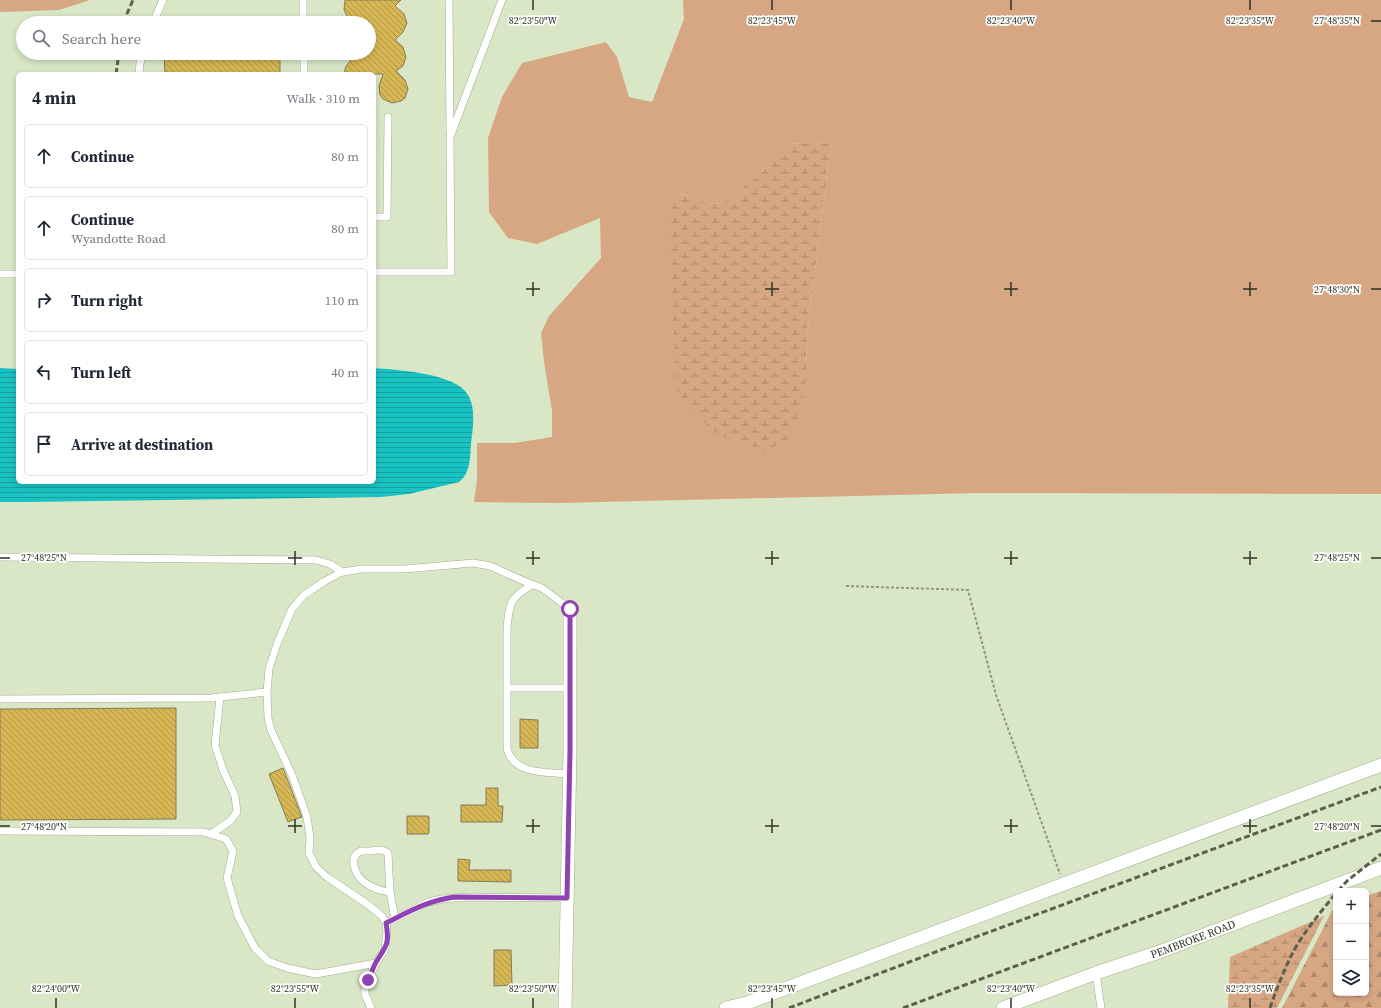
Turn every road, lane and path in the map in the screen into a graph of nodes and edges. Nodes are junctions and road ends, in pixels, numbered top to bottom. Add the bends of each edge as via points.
1 (163, 0) edge
2 (303, 0) edge
3 (448, 0) edge
4 (502, 0) edge
5 (156, 16) edge
6 (303, 16) edge
7 (140, 60) edge
8 (304, 60) edge
9 (139, 72) edge
10 (304, 72) edge
11 (388, 117) dead end
12 (450, 137) junction
13 (376, 217) edge
14 (376, 272) edge
15 (0, 274) edge
16 (16, 274) edge
17 (0, 557) edge
18 (342, 572) junction
19 (532, 584) junction
20 (846, 586) dead end
21 (570, 609) joint
22 (507, 688) junction
23 (570, 688) junction
24 (267, 692) junction
25 (220, 697) junction
26 (0, 699) edge
27 (1381, 765) edge
28 (570, 774) junction
29 (0, 831) edge
30 (210, 834) junction
31 (1381, 868) edge
32 (1064, 884) junction
33 (390, 892) junction
34 (567, 898) junction
35 (395, 919) junction
36 (386, 923) junction
37 (376, 963) junction
38 (1096, 973) junction
39 (371, 1008) edge
40 (565, 1008) edge
41 (726, 1008) edge
42 (1003, 1008) edge
43 (1101, 1008) edge

1 - 5 lane
2 - 6 lane
3 - 12 lane
4 - 12 lane
7 - 9 lane
8 - 10 lane
11 - 13 lane via 387,217
12 - 14 lane via 451,272
15 - 16 lane
17 - 18 lane via 316,560 330,564
18 - 19 lane via 472,563 500,569
18 - 24 lane via 304,595 292,609 269,669
19 - 21 lane via 542,588
19 - 22 lane via 517,594 509,611
20 - 32 path via 968,590 996,695
21 - 23 street
22 - 23 lane
22 - 28 lane via 507,749 513,763 534,771
23 - 28 street
24 - 25 lane
24 - 36 lane via 271,730 308,817 309,853 316,867 367,904 382,916
25 - 26 lane
25 - 30 lane via 215,745 235,796 237,812 230,821
27 - 32 street
28 - 34 street
29 - 30 lane
30 - 37 lane via 226,839 233,850 227,878 238,916 255,948 268,961 316,974
31 - 38 street, PEMBROKE ROAD via 1159,952
32 - 41 street via 746,1003
33 - 33 lane via 388,853 378,850 360,852 354,862 355,872 364,882 380,891
33 - 35 lane
34 - 35 lane via 442,899 429,902
34 - 40 street
35 - 36 lane
36 - 37 lane via 385,949
37 - 39 lane via 365,986 365,994
38 - 42 street, PEMBROKE ROAD
38 - 43 lane

